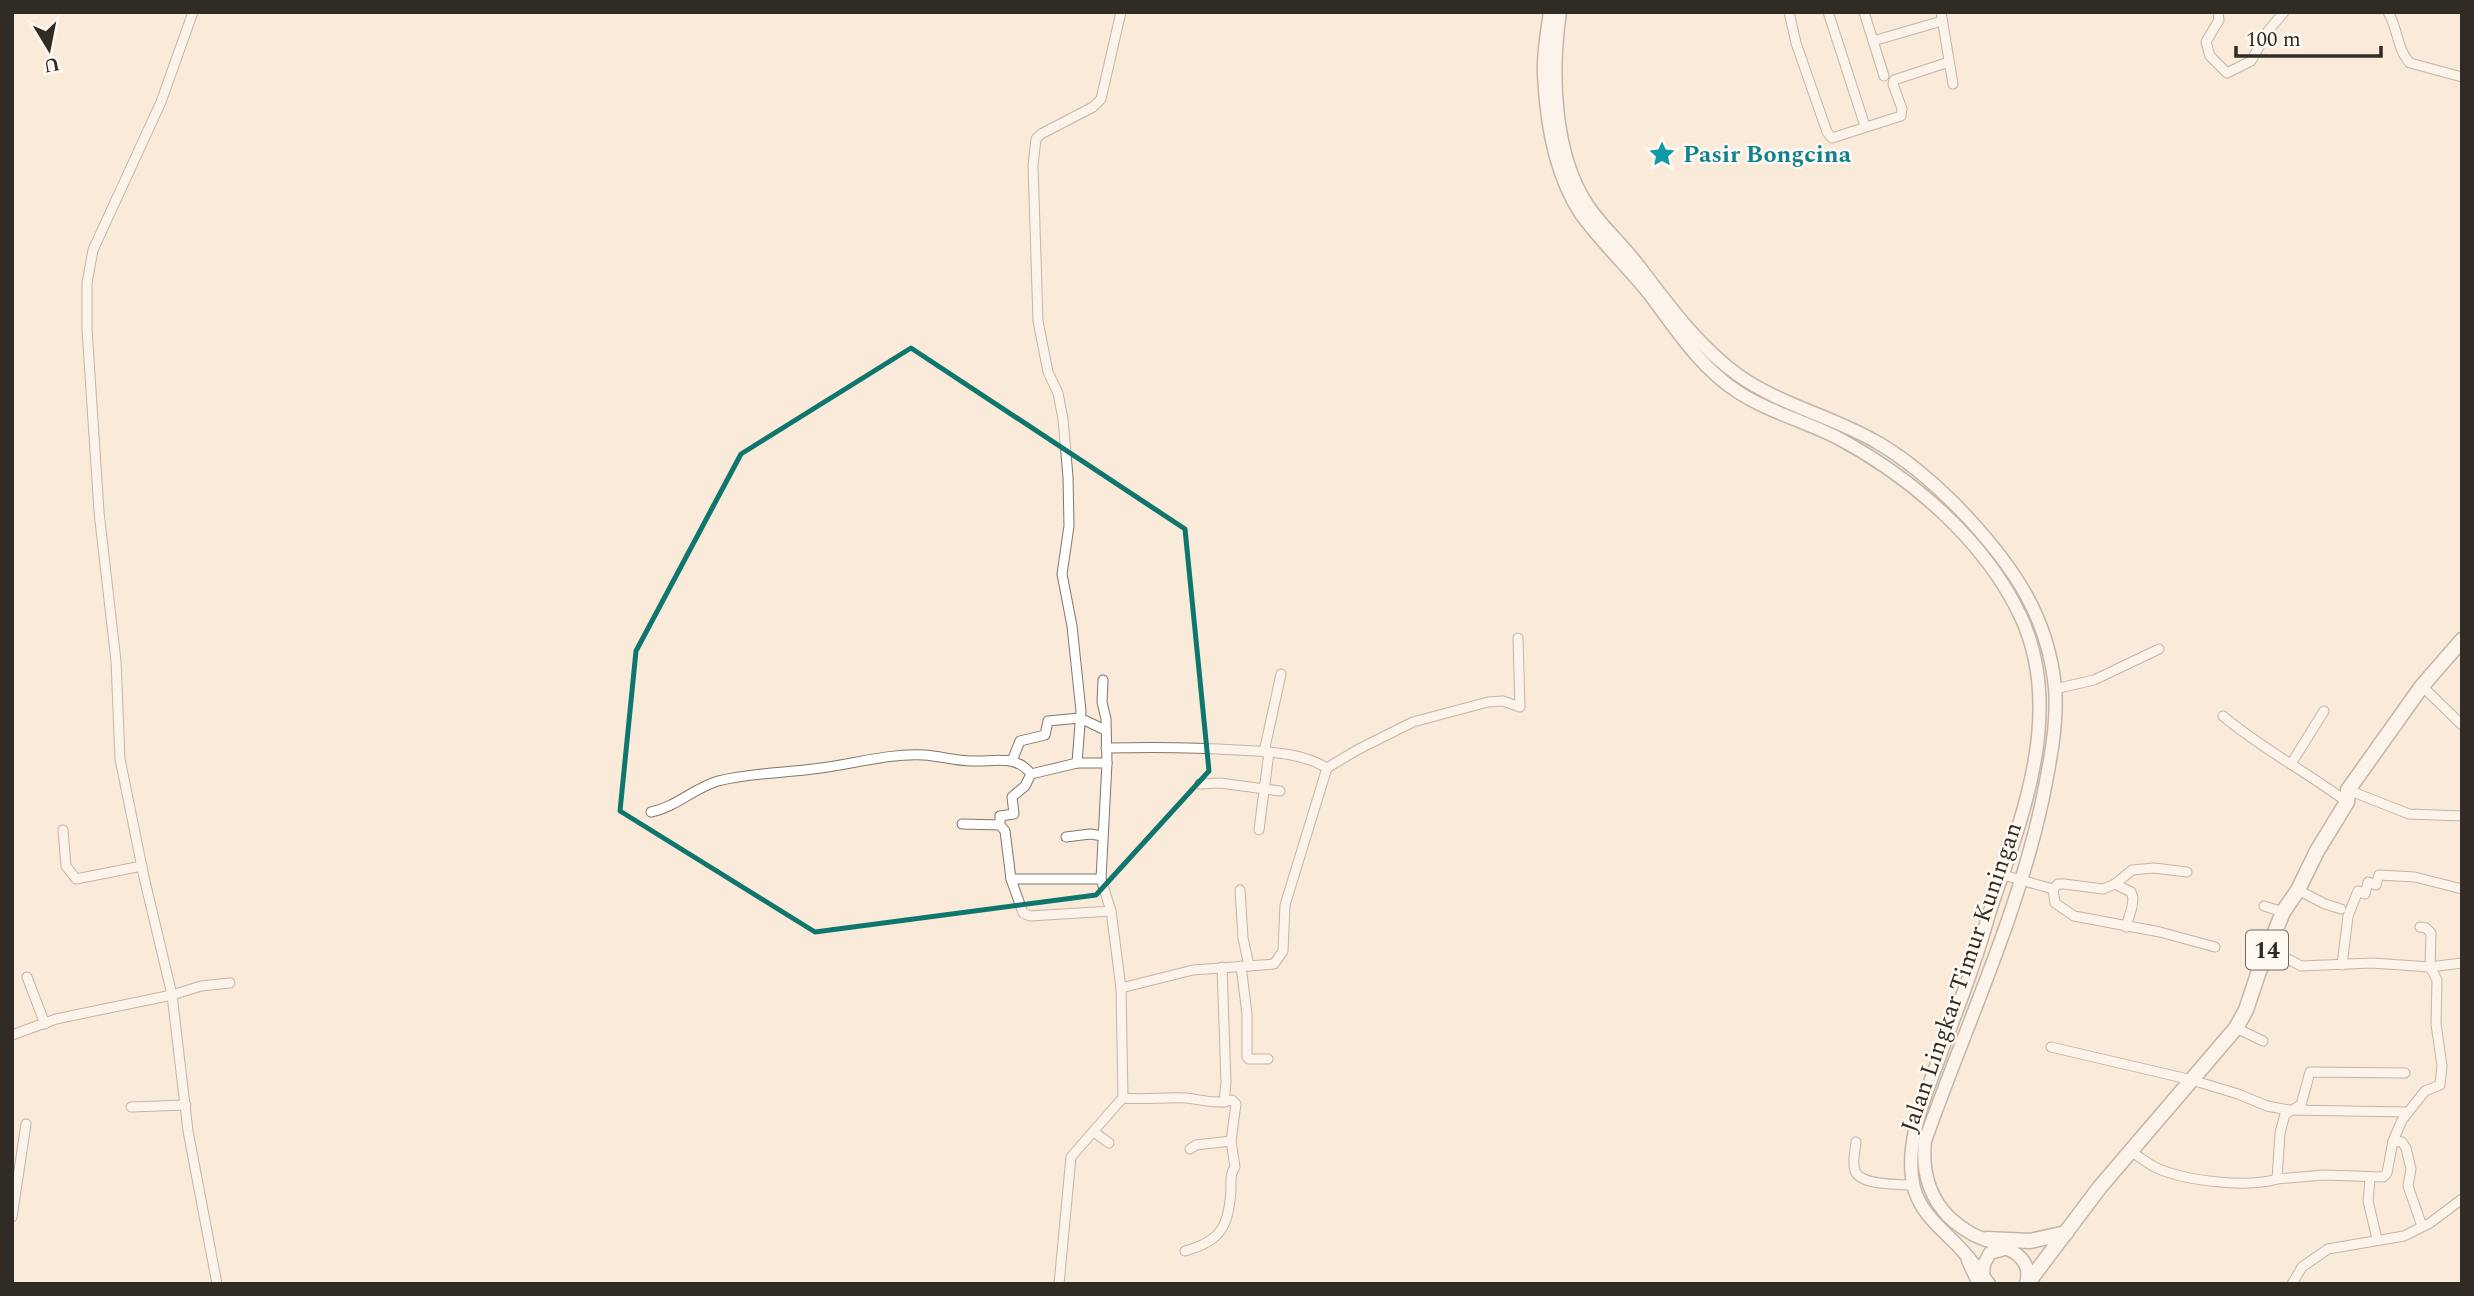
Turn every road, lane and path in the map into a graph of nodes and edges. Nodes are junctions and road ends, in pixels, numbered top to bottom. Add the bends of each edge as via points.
1 (194, 12) edge
2 (1121, 12) edge
3 (1550, 12) edge
4 (1560, 12) edge
5 (1789, 12) edge
6 (1828, 12) edge
7 (1864, 12) edge
8 (2218, 12) edge
9 (2284, 12) edge
10 (2388, 12) edge
11 (1942, 17) edge
12 (1872, 40) junction
13 (1949, 62) junction
14 (1884, 76) dead end
15 (2462, 77) edge
16 (1953, 84) dead end
17 (1865, 126) junction
18 (1518, 638) dead end
19 (2462, 640) edge
20 (2159, 649) dead end
21 (1281, 674) dead end
22 (1103, 680) dead end
23 (2422, 686) junction
24 (2055, 689) junction
25 (2325, 711) dead end
26 (2223, 716) dead end
27 (1080, 718) junction
28 (2462, 725) edge
29 (1105, 730) junction
30 (1106, 748) junction
31 (1267, 752) junction
32 (1013, 761) junction
33 (1077, 763) junction
34 (1107, 763) junction
35 (2291, 764) junction
36 (1327, 768) junction
37 (1031, 774) junction
38 (1200, 784) dead end
39 (1264, 789) junction
40 (1280, 791) dead end
41 (2348, 796) junction
42 (651, 812) dead end
43 (2462, 816) edge
44 (962, 824) dead end
45 (1000, 825) junction
46 (63, 830) dead end
47 (1259, 830) dead end
48 (1102, 836) junction
49 (1066, 837) dead end
50 (142, 866) junction
51 (2187, 872) dead end
52 (2003, 875) junction
53 (1011, 879) junction
54 (1101, 879) junction
55 (2021, 881) junction
56 (2115, 884) junction
57 (2053, 889) junction
58 (2462, 889) edge
59 (1240, 890) dead end
60 (2298, 890) junction
61 (2264, 906) dead end
62 (2341, 909) dead end
63 (1111, 912) junction
64 (2283, 912) junction
65 (2126, 927) junction
66 (2420, 927) dead end
67 (2215, 947) dead end
68 (2264, 959) junction
69 (2462, 963) edge
70 (2342, 965) junction
71 (1245, 966) junction
72 (1222, 967) junction
73 (2430, 967) junction
74 (27, 977) dead end
75 (230, 982) dead end
76 (1121, 988) junction
77 (172, 995) junction
78 (45, 1024) junction
79 (2236, 1028) junction
80 (12, 1035) edge
81 (2263, 1041) dead end
82 (2051, 1047) dead end
83 (1268, 1059) dead end
84 (2405, 1073) dead end
85 (2192, 1080) junction
86 (1123, 1098) junction
87 (1224, 1101) junction
88 (186, 1104) junction
89 (131, 1107) dead end
90 (2289, 1110) junction
91 (2407, 1112) junction
92 (26, 1124) dead end
93 (1094, 1132) junction
94 (2393, 1140) junction
95 (1231, 1141) junction
96 (1110, 1143) dead end
97 (1856, 1143) dead end
98 (1190, 1149) dead end
99 (2132, 1152) junction
100 (2277, 1179) junction
101 (2370, 1179) junction
102 (14, 1182) edge
103 (1913, 1185) junction
104 (2462, 1199) edge
105 (12, 1217) edge
106 (2423, 1226) junction
107 (2066, 1233) junction
108 (1980, 1237) junction
109 (2377, 1239) junction
110 (1959, 1247) junction
111 (2008, 1248) junction
112 (1185, 1251) dead end
113 (1969, 1260) joint
114 (1984, 1281) edge
115 (217, 1284) edge
116 (1059, 1284) edge
117 (2026, 1284) edge
118 (2292, 1284) edge

1 - 50 street via 161,102 93,250 87,283 93,438 116,661 118,740
2 - 27 street via 1101,99 1035,139 1033,165 1038,321 1064,431 1069,526 1062,574
3 - 52 main road, Jalan Lingkar Timur Kuningan via 1544,75 1550,127 1560,168 1591,226 1696,356 1720,378 1739,393 1835,437 1898,473 1974,546 2020,616 2034,650 2041,706 2035,756
4 - 24 main road, Jalan Lingkar Timur Kuningan via 1555,43 1560,131 1575,180 1600,222 1685,326 1737,374 1768,393 1879,443 1936,484 1998,551 2023,586 2044,637
5 - 17 street via 1829,137
6 - 17 street
7 - 12 street
8 - 9 street via 2219,20 2206,42 2210,56 2227,73 2251,61
10 - 15 street via 2404,58
11 - 12 street
11 - 13 street
12 - 14 street
13 - 16 street
13 - 17 street via 1894,80 1901,116
18 - 36 street via 1520,706 1488,702 1413,722
19 - 23 highway, 14
20 - 24 street via 2094,680
21 - 31 street
22 - 29 street
23 - 28 street
23 - 41 highway, 14
24 - 55 main road, Jalan Lingkar Timur Kuningan via 2048,772
25 - 35 street
26 - 35 street
27 - 29 street
27 - 32 street via 1048,721 1045,735 1020,741
27 - 33 street
29 - 30 street
30 - 31 street
30 - 34 street
31 - 36 street via 1313,760
31 - 39 street
32 - 37 street
32 - 42 street via 883,757 746,775 696,789 665,809
33 - 34 street
33 - 37 street
34 - 48 street
35 - 41 street
36 - 71 street via 1285,905 1283,951 1274,964
37 - 45 street via 1012,797 1014,814 1000,816
38 - 39 street
39 - 40 street
39 - 47 street
41 - 43 street via 2409,814
41 - 60 highway, 14
44 - 45 street
45 - 53 street via 1005,831
46 - 50 street via 66,866 76,879
48 - 49 street
48 - 54 street
50 - 77 street
51 - 56 street via 2132,870
52 - 55 street
52 - 103 main road, Jalan Lingkar Timur Kuningan via 1917,1126
53 - 54 street
53 - 63 street via 1025,916
54 - 63 street
55 - 57 street
55 - 108 main road, Jalan Lingkar Timur Kuningan via 1923,1157 1926,1179 1940,1207
56 - 57 street via 2103,889 2058,884
56 - 65 street via 2131,892 2133,898
57 - 65 street via 2056,903 2074,916
58 - 70 street via 2415,877 2379,875 2376,884 2368,882 2365,894 2358,891 2353,903
59 - 71 street
60 - 62 street
60 - 64 highway, 14
61 - 64 street
63 - 76 street
64 - 68 highway, 14
65 - 67 street
66 - 73 street via 2431,933
68 - 70 street via 2290,960 2301,966
68 - 79 highway, 14
69 - 73 street
70 - 73 street
71 - 72 street
71 - 83 street via 1247,1057
72 - 76 street
72 - 87 street
73 - 91 street via 2437,980 2440,1085 2425,1091
74 - 78 street
75 - 77 street
76 - 86 street
77 - 78 street
77 - 88 street
78 - 80 street
79 - 81 street
79 - 85 highway, 14
82 - 85 street
84 - 90 street via 2310,1072 2301,1105
85 - 90 street
85 - 99 highway, 14
86 - 87 street
86 - 93 street
87 - 95 street via 1236,1104
88 - 89 street
88 - 115 street
90 - 91 street
90 - 100 street via 2280,1133
91 - 94 street
92 - 102 street
93 - 96 street
93 - 116 street via 1071,1157
94 - 101 street via 2387,1173
94 - 106 street via 2406,1148 2411,1169 2408,1186
95 - 98 street
95 - 112 street via 1235,1167 1225,1226 1212,1241
97 - 103 street via 1858,1175 1881,1184
99 - 100 street via 2157,1169 2182,1177 2266,1183
99 - 107 highway, 14
100 - 101 street via 2323,1175
101 - 109 street via 2368,1201
102 - 105 street
103 - 110 main road, Jalan Lingkar Timur Kuningan via 1920,1205
104 - 106 street
106 - 109 street via 2404,1236
107 - 108 highway via 2030,1241
107 - 117 highway, 14
108 - 110 main road via 1968,1248
108 - 111 main road, Jalan Lingkar Timur Kuningan
109 - 118 street via 2328,1249 2302,1267
110 - 113 main road, Jalan Lingkar Timur Kuningan
111 - 114 main road via 1990,1253 1984,1264
111 - 117 main road via 2028,1268
113 - 114 highway

